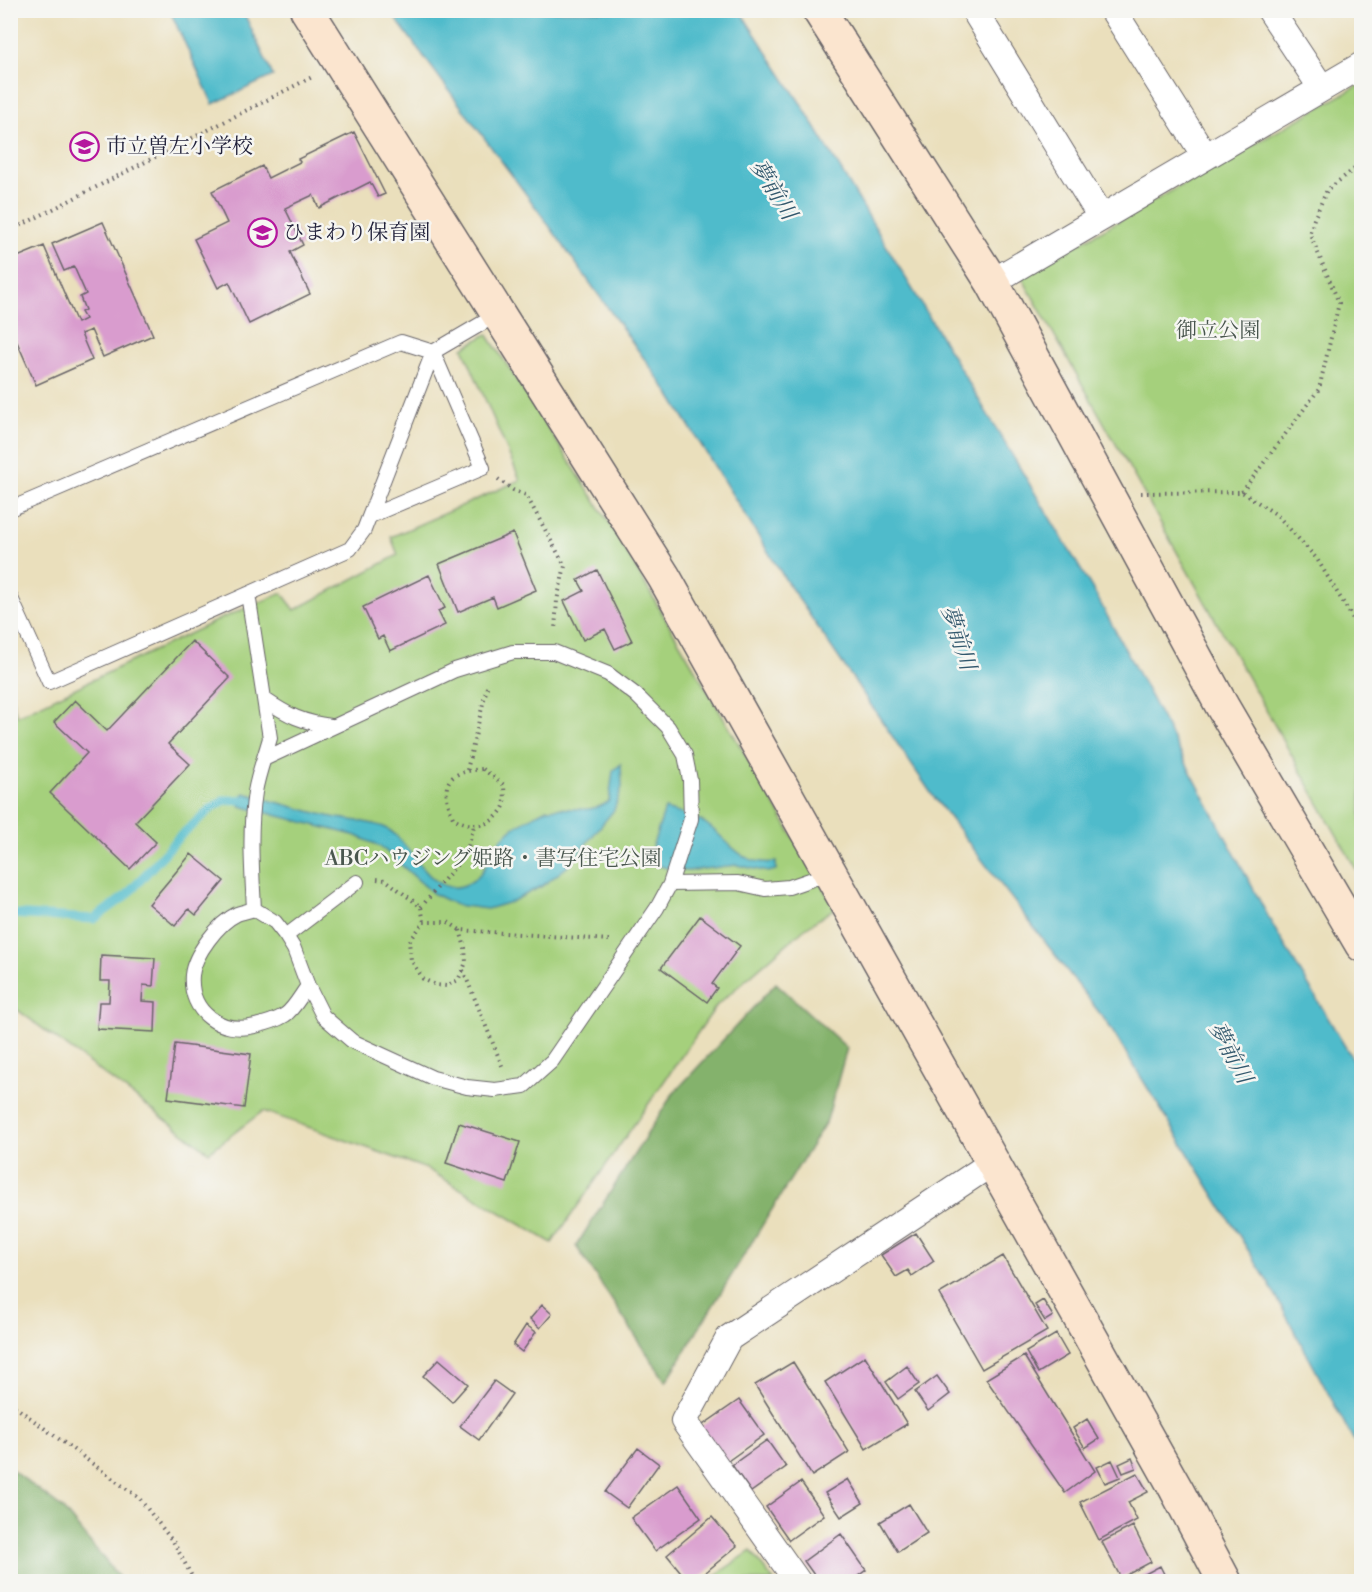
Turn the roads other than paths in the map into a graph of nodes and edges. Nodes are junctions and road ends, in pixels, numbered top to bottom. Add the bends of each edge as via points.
1 (307, 10) edge
2 (819, 10) edge
3 (974, 10) edge
4 (1113, 10) edge
5 (1270, 10) edge
6 (1362, 65) edge
7 (1321, 87) junction
8 (1205, 156) junction
9 (1101, 217) junction
10 (992, 282) junction
11 (498, 314) junction
12 (433, 352) junction
13 (10, 508) edge
14 (370, 516) junction
15 (248, 594) junction
16 (10, 596) edge
17 (264, 699) junction
18 (332, 726) junction
19 (264, 759) junction
20 (830, 873) junction
21 (357, 882) road end
22 (670, 884) junction
23 (254, 909) junction
24 (286, 936) junction
25 (1362, 945) edge
26 (308, 986) junction
27 (992, 1163) junction
28 (798, 1581) edge
29 (1225, 1581) edge

1 - 11 street
2 - 10 street
3 - 9 street
4 - 8 street
5 - 7 street
6 - 7 street
7 - 8 street
8 - 9 street
9 - 10 street
10 - 25 street via 1222,706
11 - 12 lane
11 - 20 street via 664,577
12 - 13 lane via 401,342
12 - 14 lane
12 - 14 lane via 483,468
14 - 15 lane via 350,549
15 - 16 lane via 49,682
15 - 17 lane
17 - 18 lane via 307,723
17 - 19 lane via 270,738
18 - 19 lane
18 - 22 lane via 455,670 513,652 554,652 608,674 668,727 685,755 692,819
19 - 23 lane via 253,813
20 - 22 lane via 789,887 765,889 738,883
20 - 27 street
21 - 24 lane
22 - 26 lane via 552,1061 524,1086 495,1090 467,1087 433,1078 352,1041 323,1016
23 - 24 lane via 275,922
23 - 26 lane via 236,914 216,930 200,951 192,975 194,996 201,1012 215,1022 240,1029 263,1024 286,1014
24 - 26 lane
27 - 28 street via 729,1338 684,1421
27 - 29 street

